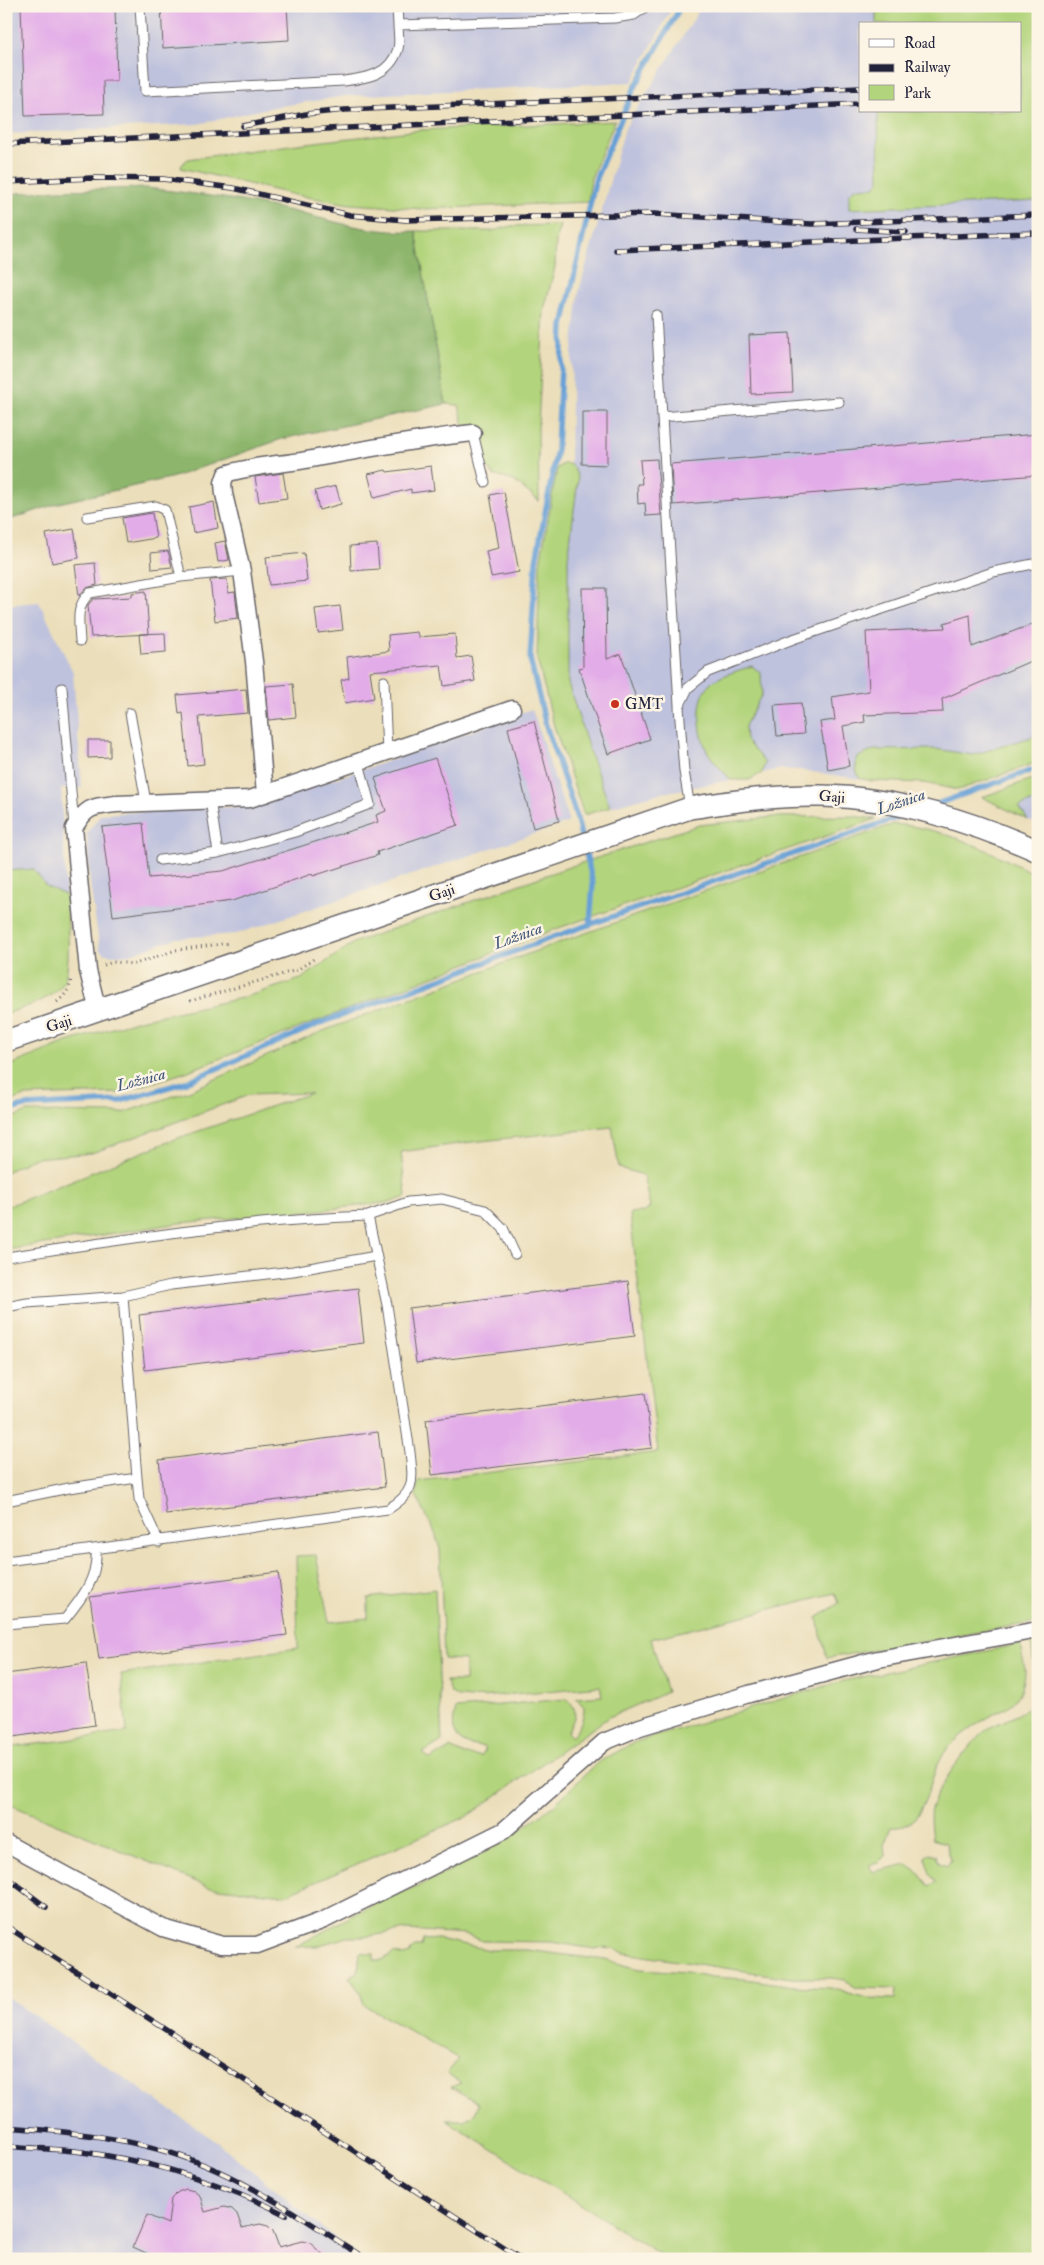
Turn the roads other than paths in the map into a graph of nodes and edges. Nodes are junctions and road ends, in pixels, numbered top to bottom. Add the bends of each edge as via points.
1 (140, 6) edge
2 (397, 6) edge
3 (647, 6) edge
4 (398, 25) junction
5 (656, 315) dead end
6 (839, 402) dead end
7 (662, 417) junction
8 (473, 433) joint
9 (485, 482) dead end
10 (87, 517) dead end
11 (1038, 563) edge
12 (242, 571) junction
13 (181, 577) junction
14 (80, 641) dead end
15 (384, 681) dead end
16 (62, 688) dead end
17 (679, 707) junction
18 (512, 709) dead end
19 (130, 714) dead end
20 (386, 753) junction
21 (359, 762) junction
22 (265, 794) junction
23 (210, 800) junction
24 (146, 802) junction
25 (690, 808) junction
26 (74, 828) junction
27 (1038, 851) edge
28 (218, 853) junction
29 (160, 860) dead end
30 (98, 1011) junction
31 (6, 1041) edge
32 (368, 1216) junction
33 (515, 1254) dead end
34 (376, 1256) junction
35 (6, 1257) edge
36 (123, 1296) junction
37 (6, 1307) edge
38 (137, 1478) junction
39 (6, 1501) edge
40 (159, 1542) junction
41 (96, 1550) junction
42 (6, 1561) edge
43 (6, 1624) edge
44 (1038, 1630) edge
45 (6, 1843) edge

1 - 4 lane via 145,91 374,77 391,63 399,48
2 - 4 lane
3 - 4 lane via 634,15 614,18
5 - 7 lane
6 - 7 lane
7 - 17 lane
8 - 9 lane
8 - 12 street via 417,439 290,463 244,468 226,474 224,494
10 - 13 lane via 156,506 165,510
11 - 17 lane via 994,572 793,639 708,672 688,688
12 - 13 lane
12 - 22 street via 254,661
13 - 14 lane via 90,593 82,600 78,614
15 - 20 lane
16 - 26 lane
17 - 25 lane
18 - 20 street
19 - 24 lane
20 - 21 street
21 - 22 street
21 - 28 lane via 370,804 295,832
22 - 23 street via 250,799
23 - 24 street
23 - 28 lane
24 - 26 street via 96,807 83,812
25 - 27 street, Gaji via 768,797 824,796 887,803 964,822
25 - 30 street, Gaji
26 - 30 street via 88,971
28 - 29 lane
30 - 31 street, Gaji
32 - 33 lane via 408,1202 442,1200 485,1210 503,1228
32 - 34 lane
32 - 35 lane via 171,1232
34 - 36 lane via 293,1271 171,1285
34 - 40 lane via 387,1305 413,1476 404,1499 388,1509
36 - 37 lane
36 - 38 lane
38 - 39 lane
38 - 40 lane via 139,1499
40 - 41 lane
41 - 42 lane
41 - 43 lane via 95,1574 65,1619
44 - 45 street via 878,1659 640,1727 604,1742 503,1831 324,1920 257,1945 222,1945 163,1928

